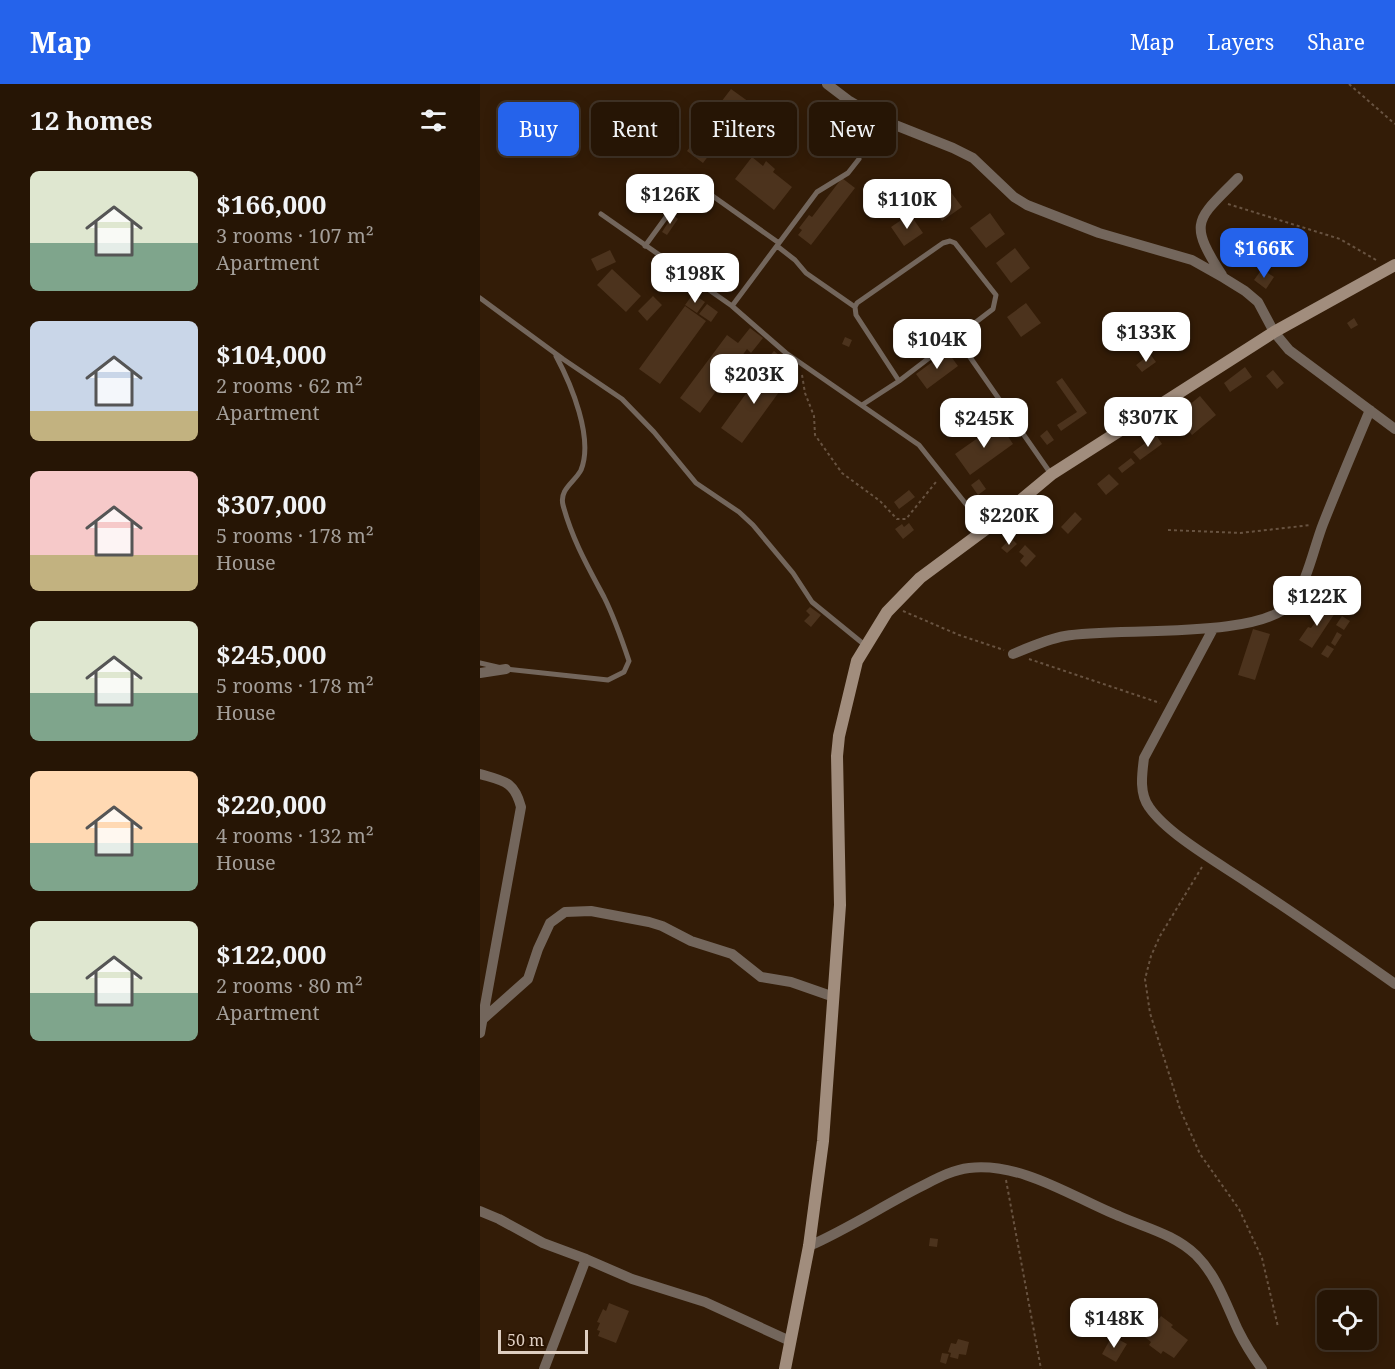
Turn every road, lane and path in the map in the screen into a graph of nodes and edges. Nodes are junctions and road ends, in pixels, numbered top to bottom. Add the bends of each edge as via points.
1 (827, 84) edge
2 (1349, 84) edge
3 (1395, 124) edge
4 (859, 159) dead end
5 (1238, 178) dead end
6 (1216, 200) junction
7 (602, 214) dead end
8 (778, 244) junction
9 (645, 246) junction
10 (1392, 267) edge
11 (1224, 278) junction
12 (480, 298) edge
13 (732, 306) junction
14 (855, 307) junction
15 (1274, 332) junction
16 (956, 337) junction
17 (555, 353) junction
18 (802, 364) junction
19 (899, 381) junction
20 (862, 405) junction
21 (1370, 410) junction
22 (1395, 429) edge
23 (942, 474) junction
24 (1052, 474) junction
25 (1323, 524) junction
26 (986, 529) junction
27 (1168, 530) dead end
28 (1213, 629) junction
29 (866, 646) junction
30 (1013, 654) dead end
31 (480, 663) edge
32 (506, 669) junction
33 (480, 673) edge
34 (480, 774) edge
35 (1209, 856) junction
36 (1395, 984) edge
37 (834, 997) junction
38 (483, 1019) junction
39 (480, 1033) edge
40 (1004, 1169) junction
41 (480, 1211) edge
42 (809, 1246) junction
43 (586, 1259) junction
44 (1278, 1327) dead end
45 (790, 1341) junction
46 (544, 1369) edge
47 (785, 1369) edge
48 (1041, 1369) edge
49 (1262, 1369) edge

1 - 11 street via 880,119 974,158 1027,205 1099,233 1192,260
2 - 3 path
4 - 8 lane via 848,173 817,192
5 - 6 street
6 - 10 path via 1340,239
6 - 11 street via 1200,223 1201,234 1208,254
7 - 9 lane
8 - 9 lane via 700,187 693,186 685,191
8 - 13 lane
8 - 14 lane via 806,273
9 - 13 lane
10 - 15 street
11 - 15 street via 1258,302
12 - 17 lane
13 - 18 lane
14 - 16 lane via 950,241 996,295 993,309
14 - 19 lane via 856,315
15 - 21 street via 1302,361
15 - 24 street
16 - 19 lane
16 - 24 lane
17 - 29 lane via 622,399 696,483 753,525 812,602
17 - 32 lane via 569,379 584,445 580,472 562,502 579,551 605,599 629,661 624,672 608,680
18 - 20 lane
18 - 23 path via 803,386 816,435 842,473 897,519 906,519
19 - 20 lane
20 - 23 lane via 919,445
21 - 22 street
21 - 25 street
23 - 26 lane
24 - 26 street
25 - 27 path via 1240,533
25 - 28 street via 1299,591 1290,605 1263,621
26 - 29 street via 912,586 887,612
28 - 30 street via 1065,636
28 - 35 street via 1144,758 1141,778 1147,805 1156,816
29 - 37 street via 857,661 847,698 837,756 840,905
31 - 32 lane
32 - 33 street
34 - 38 street via 508,782 521,807
35 - 36 street
35 - 44 path via 1160,936 1145,979 1150,1013 1180,1109 1200,1154 1239,1209 1262,1258
37 - 38 street via 791,982 761,977 732,954 662,926 591,911 565,912 550,922 528,979
37 - 42 street via 823,1141
38 - 39 street
40 - 42 street via 968,1168 942,1176
40 - 48 path
40 - 49 street via 1042,1181 1173,1237 1196,1256 1217,1282 1239,1332
41 - 43 street via 543,1244
42 - 45 street
43 - 45 street via 632,1279 705,1302
43 - 46 street
45 - 47 street

